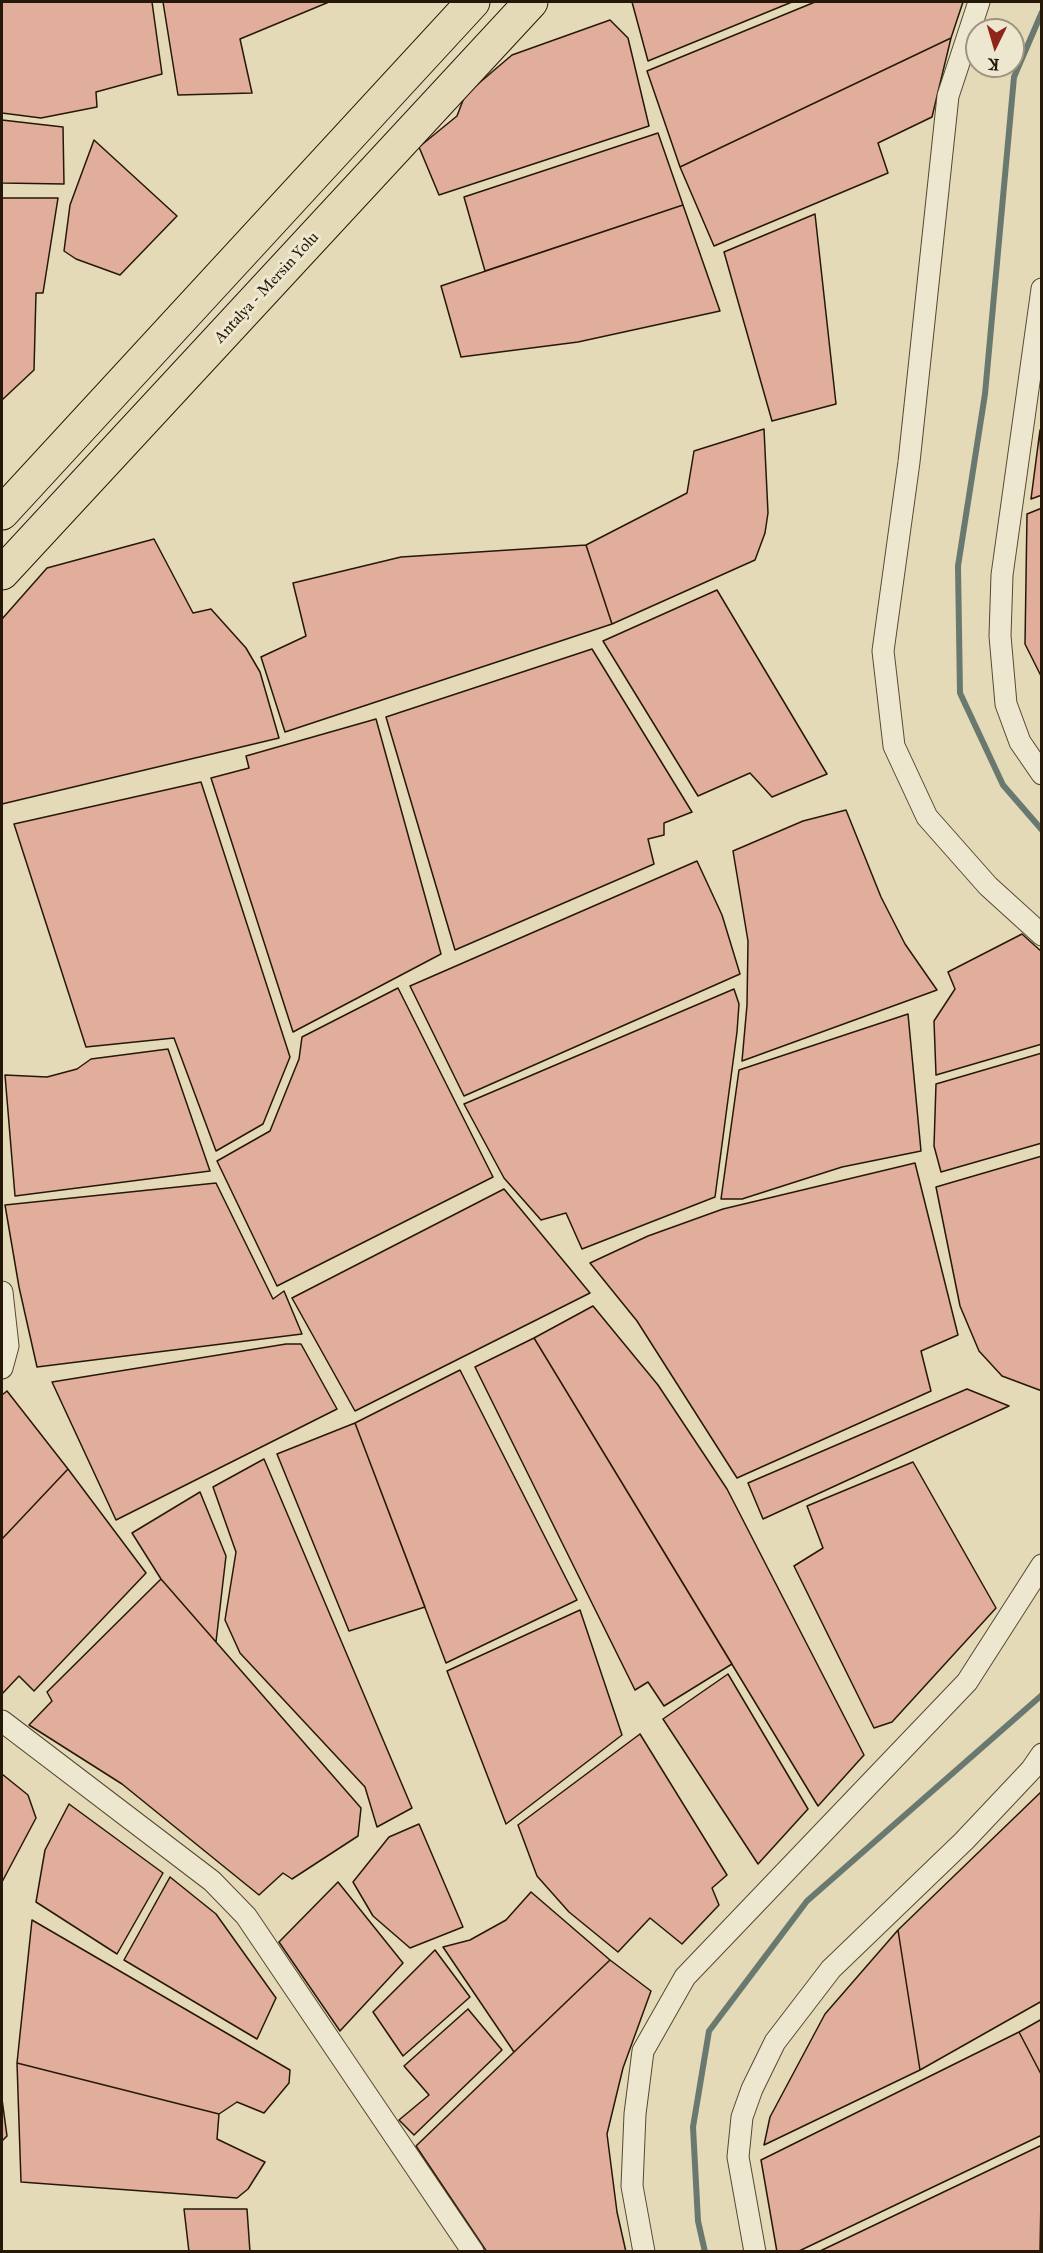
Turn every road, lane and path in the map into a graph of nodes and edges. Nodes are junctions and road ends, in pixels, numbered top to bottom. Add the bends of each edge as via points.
1 (473, 2) edge
2 (531, 2) edge
3 (979, 2) edge
4 (1041, 289) edge
5 (2, 513) edge
6 (2, 573) edge
7 (1041, 774) edge
8 (1041, 935) edge
9 (2, 1292) edge
10 (2, 1368) edge
11 (1041, 1565) edge
12 (2, 1720) edge
13 (1041, 1754) edge
14 (473, 2252) edge
15 (644, 2252) edge
16 (755, 2252) edge

1 - 5 highway
2 - 6 highway, Antalya - Mersin Yolu
3 - 8 street via 948,96 909,462 883,651 894,746 927,817 988,886
4 - 7 street via 1002,575 1000,636 1006,704 1020,742
9 - 10 street via 8,1346
11 - 15 street via 967,1682 685,1977 643,2051 632,2186
12 - 14 street via 212,1881 246,1916
13 - 16 street via 1032,1770 964,1842 831,1970 775,2042 742,2118 738,2157

